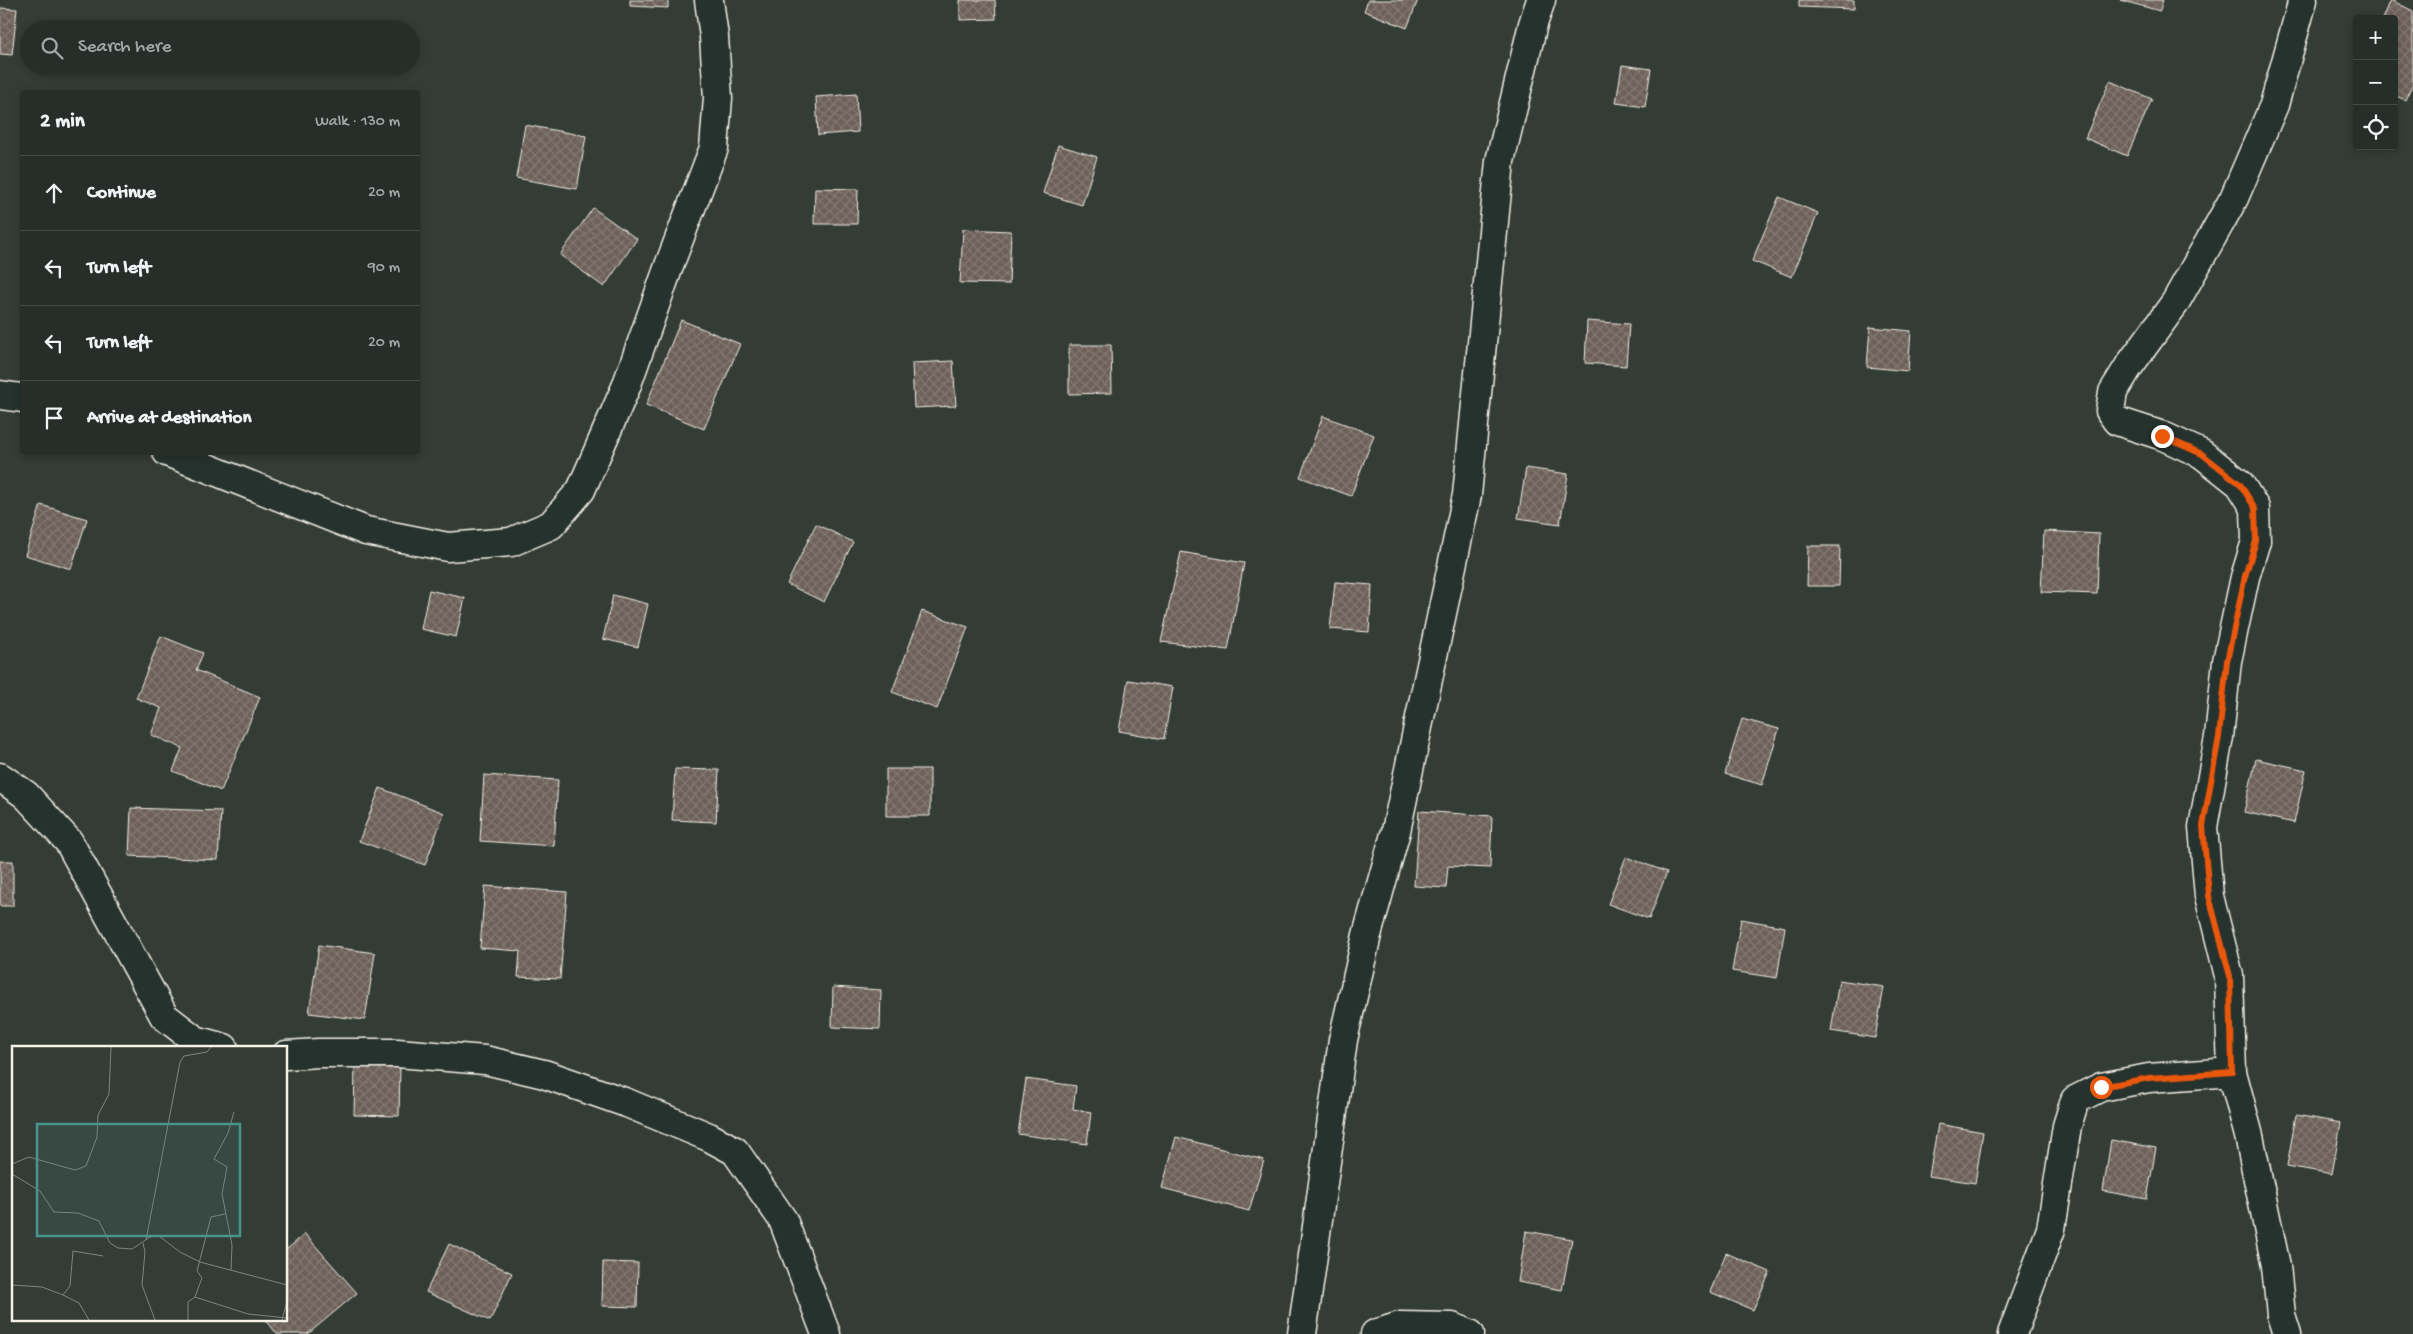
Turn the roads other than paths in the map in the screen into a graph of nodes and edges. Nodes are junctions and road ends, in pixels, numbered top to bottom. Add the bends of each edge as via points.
1 (709, 0) edge
2 (1541, 0) edge
3 (2303, 0) edge
4 (0, 395) edge
5 (20, 398) edge
6 (175, 455) edge
7 (0, 777) edge
8 (217, 1046) edge
9 (288, 1056) edge
10 (2232, 1072) junction
11 (826, 1334) edge
12 (1302, 1334) edge
13 (1375, 1334) edge
14 (1470, 1334) edge
15 (2012, 1334) edge
16 (2287, 1334) edge

1 - 6 street via 718,98 714,148 626,387 581,490 551,525 511,542 448,547 366,531
2 - 12 street via 1500,161 1467,495 1396,831 1367,934 1343,1040
3 - 10 street via 2274,106 2234,198 2175,303 2113,392 2110,410 2117,421 2202,454 2240,484 2255,508 2256,541 2227,661 2219,737 2203,826 2209,896 2230,976
4 - 5 street
7 - 8 street via 26,795 69,842 164,1016 195,1040
9 - 11 street via 397,1053 485,1060 544,1074 627,1103 735,1151 783,1220
10 - 15 street via 2149,1078 2101,1087 2075,1100 2067,1126 2051,1230
10 - 16 street via 2251,1145
13 - 14 street via 1400,1326 1452,1327

